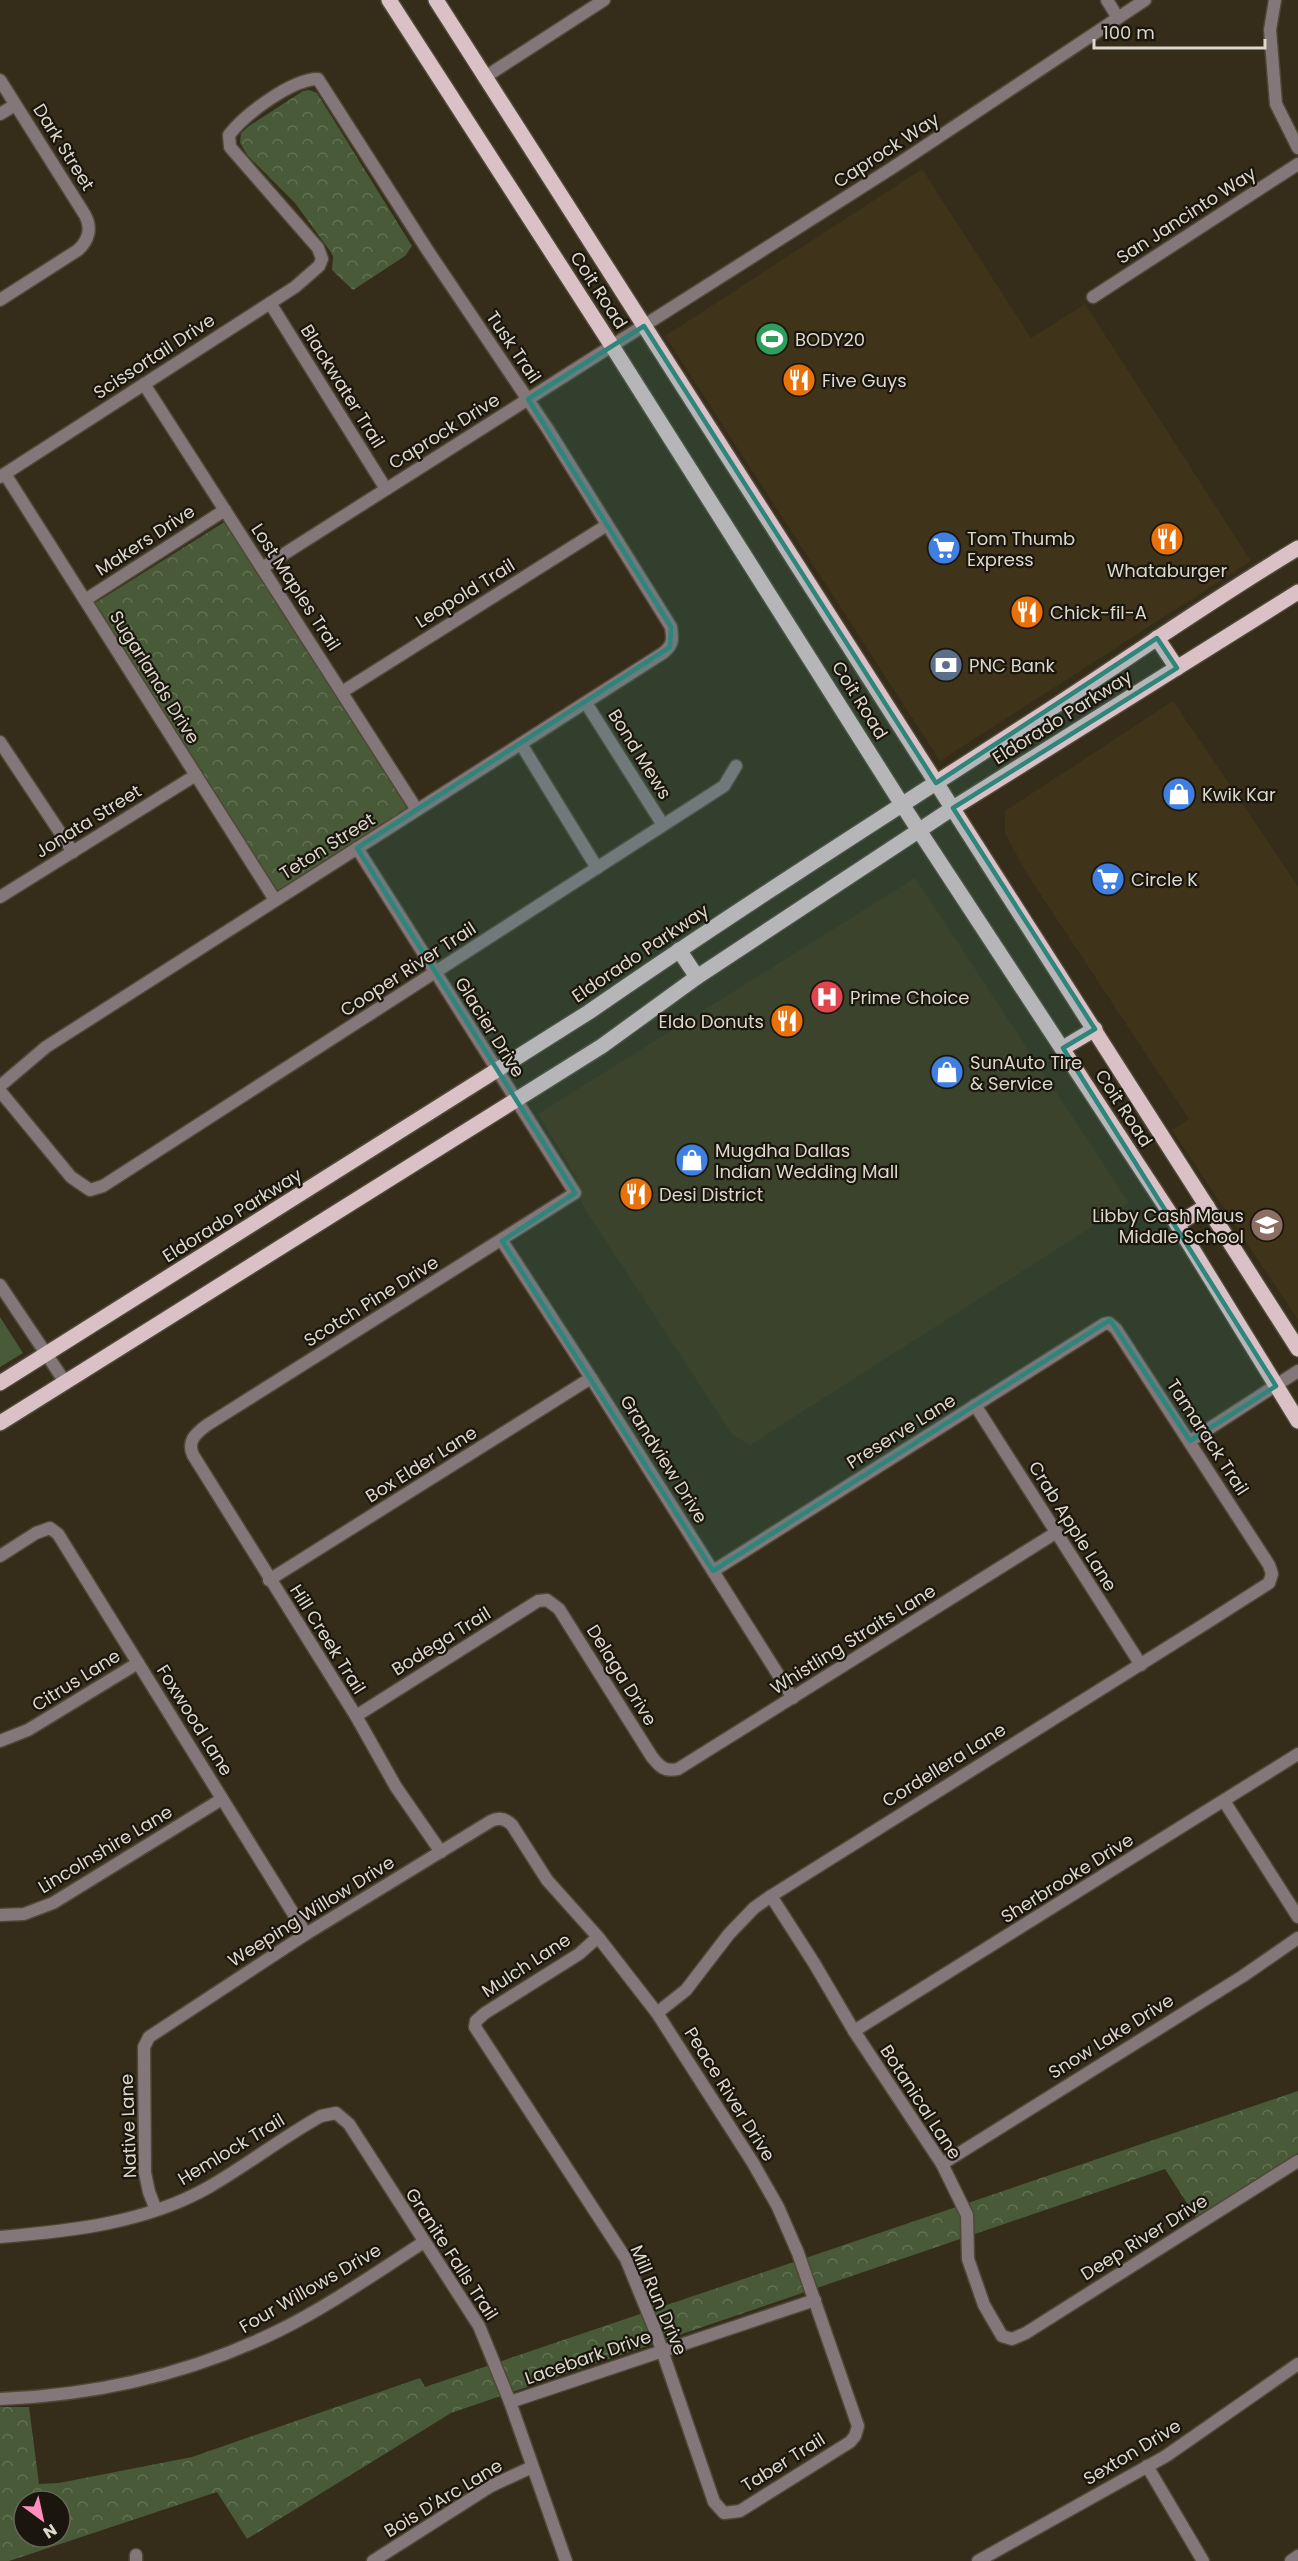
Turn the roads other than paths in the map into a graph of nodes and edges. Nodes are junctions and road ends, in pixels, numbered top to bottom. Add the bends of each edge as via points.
1 (389, 0) edge
2 (436, 0) edge
3 (604, 0) edge
4 (1107, 0) edge
5 (1145, 0) edge
6 (1275, 0) edge
7 (1118, 18) junction
8 (485, 77) junction
9 (0, 80) edge
10 (15, 105) junction
11 (0, 114) edge
12 (1298, 148) edge
13 (1298, 164) edge
14 (322, 259) joint
15 (1093, 297) dead end
16 (0, 300) edge
17 (270, 303) junction
18 (644, 326) junction
19 (612, 346) junction
20 (144, 384) junction
21 (528, 399) junction
22 (2, 475) edge
23 (386, 489) junction
24 (225, 510) junction
25 (607, 525) junction
26 (1298, 548) edge
27 (262, 568) junction
28 (1298, 592) edge
29 (85, 600) junction
30 (1157, 638) junction
31 (673, 639) joint
32 (1177, 668) junction
33 (342, 692) junction
34 (586, 703) junction
35 (0, 742) edge
36 (521, 744) junction
37 (736, 766) dead end
38 (196, 775) junction
39 (936, 783) junction
40 (902, 803) junction
41 (953, 808) junction
42 (417, 810) junction
43 (663, 825) junction
44 (921, 831) junction
45 (357, 848) junction
46 (74, 852) junction
47 (597, 868) junction
48 (0, 897) edge
49 (275, 900) junction
50 (679, 950) junction
51 (435, 972) junction
52 (697, 977) junction
53 (1095, 1029) junction
54 (1063, 1048) junction
55 (497, 1071) junction
56 (0, 1086) edge
57 (0, 1091) edge
58 (515, 1101) junction
59 (575, 1193) joint
60 (1207, 1206) junction
61 (1177, 1224) junction
62 (502, 1241) junction
63 (0, 1285) edge
64 (1109, 1323) joint
65 (1298, 1349) edge
66 (45, 1355) junction
67 (1298, 1371) edge
68 (591, 1378) junction
69 (64, 1382) junction
70 (0, 1383) edge
71 (1276, 1386) junction
72 (975, 1405) junction
73 (1298, 1421) edge
74 (0, 1422) edge
75 (1190, 1441) junction
76 (190, 1443) joint
77 (1057, 1532) junction
78 (0, 1556) edge
79 (713, 1571) junction
80 (1272, 1575) joint
81 (269, 1580) junction
82 (547, 1600) joint
83 (138, 1663) junction
84 (1141, 1665) junction
85 (793, 1698) junction
86 (356, 1716) junction
87 (0, 1741) edge
88 (1298, 1754) edge
89 (666, 1770) joint
90 (222, 1799) junction
91 (1224, 1801) junction
92 (499, 1818) joint
93 (441, 1852) junction
94 (771, 1896) junction
95 (0, 1915) edge
96 (1298, 1917) edge
97 (306, 1934) junction
98 (598, 1937) junction
99 (1298, 1938) edge
100 (657, 2013) junction
101 (475, 2024) joint
102 (854, 2031) junction
103 (146, 2041) joint
104 (336, 2113) joint
105 (1298, 2161) edge
106 (942, 2164) junction
107 (156, 2210) junction
108 (0, 2237) edge
109 (424, 2242) junction
110 (814, 2300) junction
111 (1008, 2339) joint
112 (662, 2351) junction
113 (1298, 2364) edge
114 (0, 2399) edge
115 (510, 2402) junction
116 (857, 2433) joint
117 (1147, 2466) junction
118 (532, 2467) junction
119 (724, 2513) joint
120 (1298, 2556) edge
121 (373, 2561) edge
122 (566, 2561) edge
123 (978, 2561) edge
124 (1203, 2561) edge
125 (1291, 2561) edge

1 - 19 main road, Coit Road
2 - 8 main road, Coit Road
3 - 8 street
4 - 7 street
5 - 7 street, Caprock Way
6 - 12 street via 1270,30 1276,104
7 - 18 street, Caprock Way
8 - 18 main road, Coit Road
9 - 10 street, Dark Street
10 - 11 street
10 - 16 street, Dark Street via 89,224 88,236 78,250
13 - 15 street, San Jancinto Way
14 - 17 street, Scissortail Drive via 295,287
14 - 21 street, Tusk Trail via 305,231 230,147 229,135 238,122 307,79 318,79 328,91 428,251
17 - 20 street, Scissortail Drive
17 - 23 street, Blackwater Trail
18 - 19 street, Caprock Drive
18 - 39 main road, Coit Road
19 - 21 street, Caprock Drive
19 - 40 main road, Coit Road
20 - 22 street, Scissortail Drive
20 - 24 street, Lost Maples Trail
21 - 23 street, Caprock Drive
21 - 25 street, Tusk Trail
22 - 29 street, Sugarlands Drive
23 - 27 street, Caprock Drive
24 - 27 street, Lost Maples Trail
24 - 29 street, Makers Drive
25 - 31 street, Tusk Trail via 671,627
25 - 33 street, Leopold Trail
26 - 30 main road, Eldorado Parkway
27 - 33 street, Lost Maples Trail
28 - 32 main road, Eldorado Parkway
29 - 38 street, Sugarlands Drive
30 - 32 main road
30 - 39 main road, Eldorado Parkway
31 - 34 street, Teton Street via 663,653
32 - 41 main road, Eldorado Parkway
33 - 42 street, Lost Maples Trail
34 - 36 street, Teton Street
34 - 43 street, Bond Mews
35 - 46 street
36 - 42 street, Teton Street
36 - 47 street
37 - 43 street, Cooper River Trail via 724,786
38 - 46 street, Jonata Street
38 - 49 street, Sugarlands Drive
39 - 40 main road, Eldorado Parkway
39 - 41 main road, Coit Road
40 - 44 main road, Coit Road
40 - 50 main road, Eldorado Parkway
41 - 44 main road, Eldorado Parkway
41 - 53 main road, Coit Road
42 - 45 street, Teton Street
43 - 47 street, Cooper River Trail
44 - 52 main road, Eldorado Parkway
44 - 54 main road, Coit Road
45 - 49 street, Teton Street
45 - 51 street, Glacier Drive
46 - 48 street, Jonata Street
47 - 51 street, Cooper River Trail
49 - 56 street, Teton Street via 46,1047
50 - 52 main road
50 - 55 main road, Eldorado Parkway
51 - 55 street, Glacier Drive
51 - 57 street, Cooper River Trail via 110,1182 90,1190 71,1177
52 - 58 main road, Eldorado Parkway via 602,1046
53 - 54 main road
53 - 60 main road, Coit Road
54 - 61 main road, Coit Road
55 - 58 street, Glacier Drive
55 - 66 main road, Eldorado Parkway
58 - 59 street, Glacier Drive
58 - 69 main road, Eldorado Parkway
59 - 62 street, Scotch Pine Drive
60 - 61 main road
60 - 65 main road, Coit Road
61 - 71 main road, Coit Road
62 - 68 street, Grandview Drive
62 - 76 street, Scotch Pine Drive via 207,1425
63 - 66 street
64 - 72 street, Preserve Lane
64 - 75 street, Tamarack Trail
66 - 69 street
66 - 70 main road, Eldorado Parkway
67 - 71 street
68 - 79 street, Grandview Drive
68 - 81 street, Box Elder Lane
69 - 74 main road, Eldorado Parkway
71 - 73 main road, Coit Road
71 - 75 street
72 - 77 street, Crab Apple Lane
72 - 79 street, Preserve Lane
75 - 80 street, Tamarack Trail
76 - 81 street, Hill Creek Trail via 193,1455
77 - 84 street, Crab Apple Lane
77 - 85 street, Whistling Straits Lane
78 - 83 street, Foxwood Lane via 50,1528 60,1537
79 - 85 street, Grandview Drive
80 - 84 street, Cordellera Lane via 1269,1582
81 - 86 street, Hill Creek Trail
82 - 86 street, Bodega Trail
82 - 89 street, Delaga Drive via 559,1609 652,1757
83 - 87 street, Citrus Lane via 28,1730
83 - 90 street, Foxwood Lane
84 - 94 street, Cordellera Lane
85 - 89 street, Whistling Straits Lane via 678,1770
86 - 93 street, Hill Creek Trail via 396,1787
88 - 91 street, Sherbrooke Drive
90 - 95 street, Lincolnshire Lane via 62,1898 24,1914
90 - 97 street, Foxwood Lane
91 - 96 street
91 - 102 street, Sherbrooke Drive
92 - 93 street, Weeping Willow Drive
92 - 98 street, Peace River Drive via 512,1825 547,1880
93 - 97 street, Weeping Willow Drive
94 - 100 street, Cordellera Lane via 729,1934 686,1990
94 - 102 street, Botanical Lane
97 - 103 street, Weeping Willow Drive
98 - 100 street, Peace River Drive
98 - 101 street, Mulch Lane via 579,1954 485,2013
99 - 106 street, Snow Lake Drive
100 - 110 street, Peace River Drive via 778,2207
101 - 112 street, Mill Run Drive via 479,2036 626,2259
102 - 106 street, Botanical Lane
103 - 107 street, Native Lane via 145,2173
104 - 107 street, Hemlock Trail via 315,2120 207,2188
104 - 109 street, Granite Falls Trail via 349,2124
105 - 111 street, Deep River Drive via 1026,2333
106 - 111 street, Botanical Lane via 967,2215 969,2259 984,2305 997,2329
107 - 108 street, Hemlock Trail via 79,2230
109 - 114 street, Four Willows Drive via 283,2329 225,2355 133,2384 66,2395
109 - 115 street, Granite Falls Trail via 479,2326
110 - 112 street, Lacebark Drive
110 - 116 street, Peace River Drive via 858,2426
112 - 115 street, Lacebark Drive
112 - 119 street, Mill Run Drive via 714,2502
113 - 117 street, Sexton Drive
115 - 118 street, Granite Falls Trail
116 - 119 street, Taber Trail via 850,2442 740,2511
117 - 123 street, Sexton Drive
117 - 124 street
118 - 121 street, Bois D'Arc Lane via 491,2486
118 - 122 street, Granite Falls Trail
120 - 125 street

